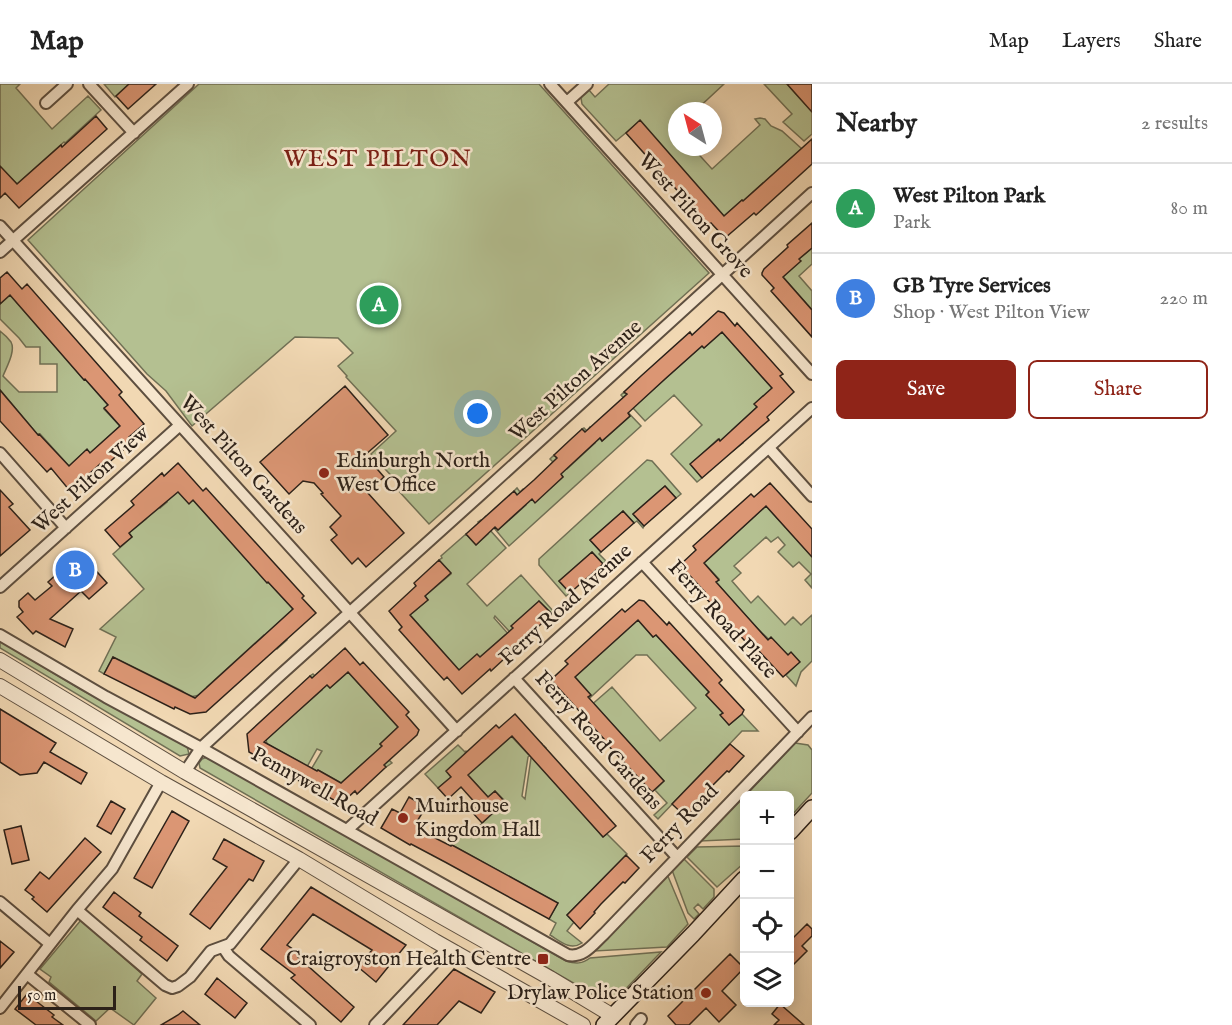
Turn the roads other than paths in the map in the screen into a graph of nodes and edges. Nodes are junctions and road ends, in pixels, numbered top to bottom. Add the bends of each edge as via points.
1 (67, 84) edge
2 (89, 84) edge
3 (188, 84) edge
4 (550, 84) edge
5 (587, 84) edge
6 (567, 102) junction
7 (46, 103) dead end
8 (134, 133) junction
9 (812, 193) edge
10 (0, 226) edge
11 (13, 240) junction
12 (0, 252) edge
13 (722, 275) junction
14 (812, 374) edge
15 (812, 408) edge
16 (180, 425) junction
17 (769, 448) junction
18 (0, 453) edge
19 (812, 496) edge
20 (66, 528) junction
21 (642, 562) junction
22 (0, 587) edge
23 (349, 611) junction
24 (0, 635) edge
25 (0, 660) edge
26 (514, 678) junction
27 (0, 686) edge
28 (812, 717) edge
29 (457, 731) junction
30 (798, 732) junction
31 (201, 748) junction
32 (185, 772) junction
33 (161, 782) junction
34 (177, 791) junction
35 (812, 808) edge
36 (794, 827) edge
37 (347, 830) junction
38 (677, 857) junction
39 (299, 859) junction
40 (740, 883) edge
41 (0, 902) edge
42 (77, 910) junction
43 (604, 934) joint
44 (50, 944) junction
45 (224, 947) junction
46 (448, 948) junction
47 (27, 974) junction
48 (0, 1008) edge
49 (609, 1020) edge
50 (90, 1025) edge
51 (310, 1025) edge
52 (375, 1025) edge
53 (583, 1025) edge

1 - 7 street
2 - 8 street
3 - 8 street
4 - 6 street, West Pilton Grove
5 - 6 street
6 - 13 street, West Pilton Grove
8 - 11 street
9 - 13 street, West Pilton Avenue
10 - 11 street, West Pilton Gardens
11 - 12 street
11 - 16 street, West Pilton Gardens
13 - 14 street, West Pilton Grove
13 - 23 street, West Pilton Avenue
15 - 17 street, Ferry Road Avenue
16 - 20 street, West Pilton View
16 - 23 street, West Pilton Gardens
17 - 19 street
17 - 21 street, Ferry Road Avenue
18 - 20 street
20 - 22 street, West Pilton View
21 - 26 street, Ferry Road Avenue
21 - 30 street, Ferry Road Place
23 - 29 street, West Pilton Gardens
23 - 31 street, West Pilton Avenue
24 - 31 street, Pennywell Road
25 - 32 street
26 - 29 street, Ferry Road Avenue
26 - 38 street, Ferry Road Gardens
27 - 33 street
28 - 30 street, Ferry Road
29 - 37 street, Ferry Road Avenue
30 - 38 street, Ferry Road
31 - 32 street, West Pilton Avenue
31 - 37 street, Pennywell Road
32 - 34 street
32 - 49 street via 510,955
33 - 34 street
33 - 42 street via 112,869
34 - 39 street
35 - 36 main road
37 - 43 street, Pennywell Road via 568,955 583,954
38 - 43 street, Ferry Road
39 - 45 street
39 - 46 street
40 - 49 main road
41 - 44 street
42 - 44 street
42 - 45 street via 171,987 184,983 211,951
44 - 47 street
45 - 51 street via 229,956
46 - 52 street
46 - 53 street
47 - 48 street
47 - 50 street

